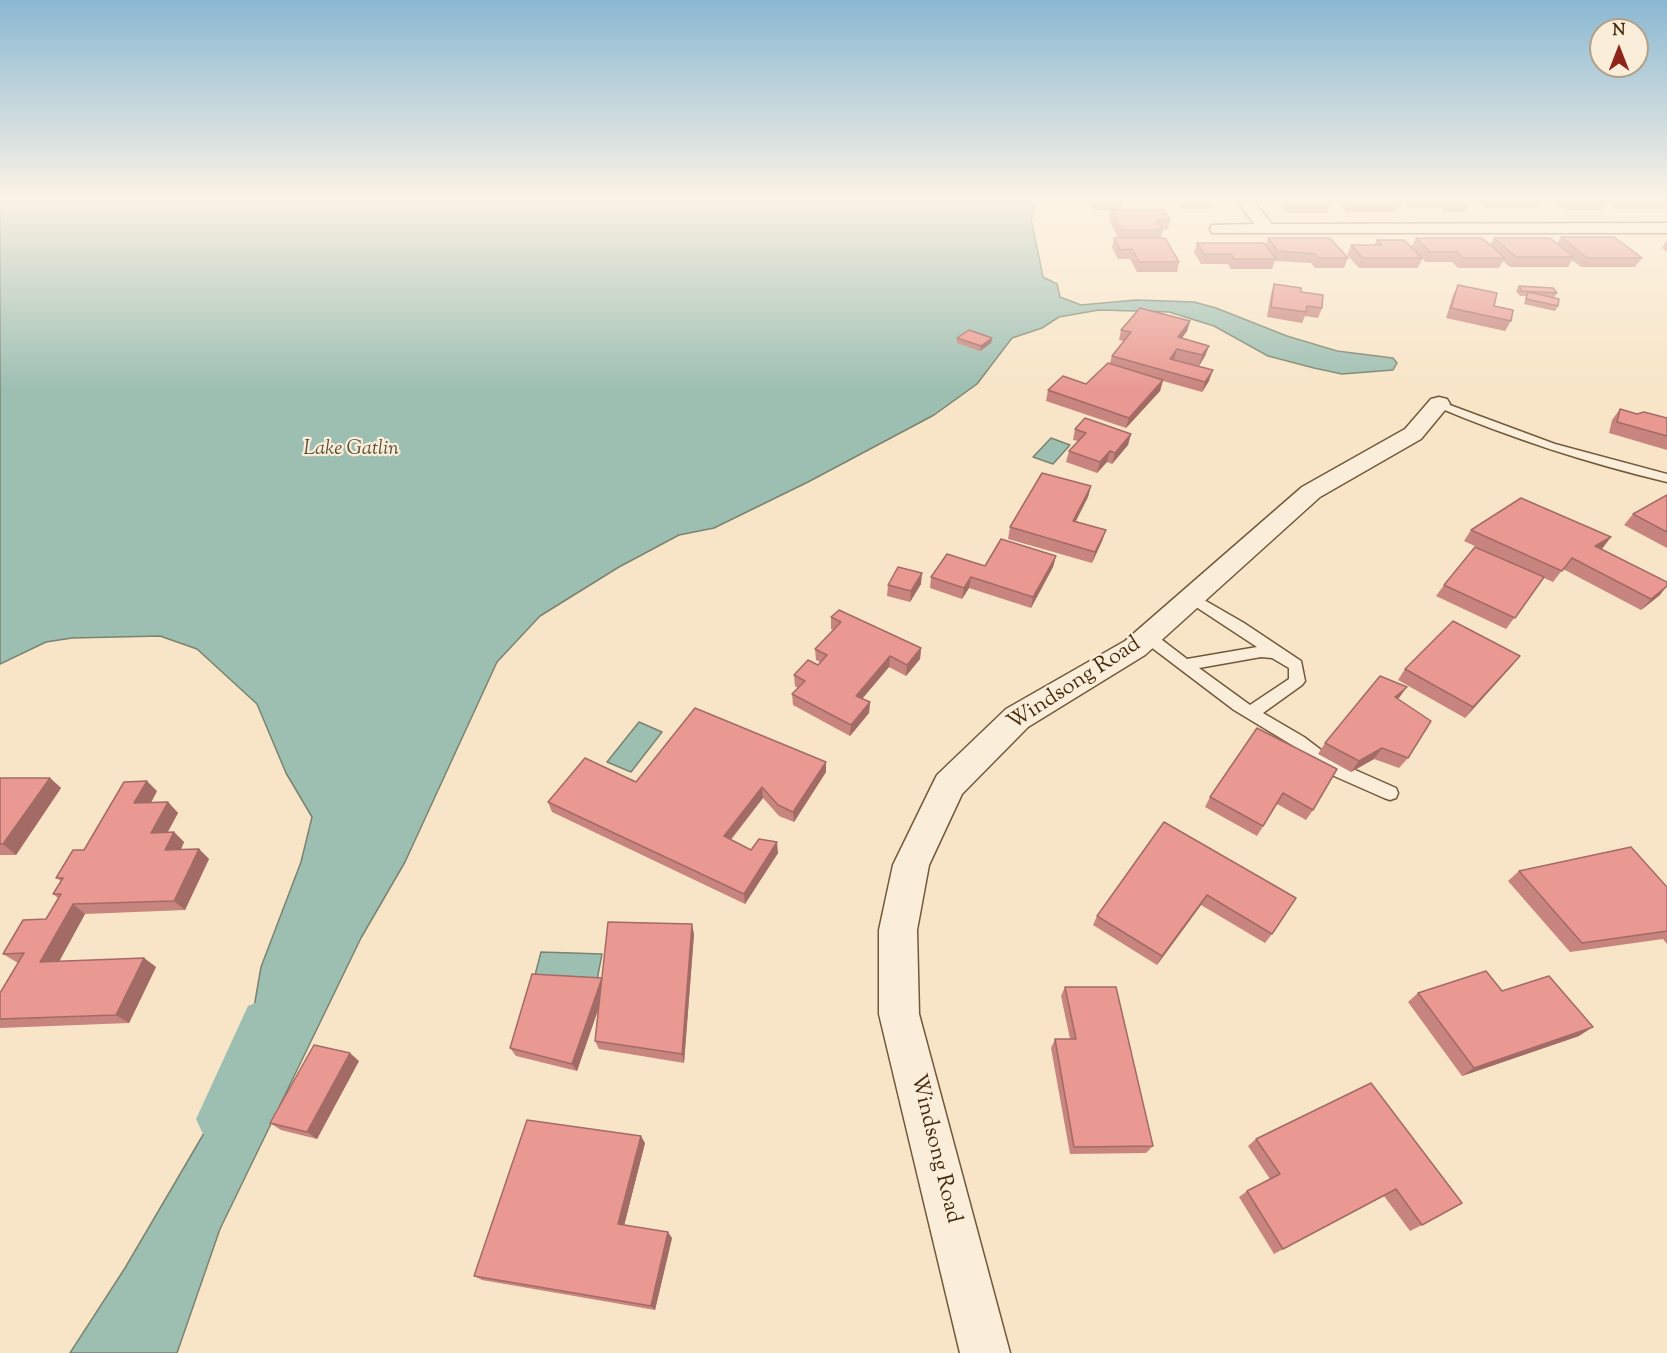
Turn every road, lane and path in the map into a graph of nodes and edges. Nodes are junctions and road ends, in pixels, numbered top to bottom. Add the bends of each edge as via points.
1 (1439, 404) joint
2 (1667, 478) edge
3 (1192, 598) junction
4 (1148, 637) junction
5 (1275, 653) junction
6 (1184, 665) junction
7 (1250, 712) junction
8 (1390, 793) dead end
9 (985, 1353) edge

1 - 2 lane via 1492,427 1574,454
1 - 3 street, Windsong Road via 1413,434 1311,492
3 - 4 street, Windsong Road
3 - 5 lane
4 - 6 lane
4 - 9 street, Windsong Road via 1017,718 949,785 911,864 898,930 899,1014
5 - 6 lane
5 - 7 lane via 1296,665 1297,681
6 - 7 lane
7 - 8 lane via 1331,767

